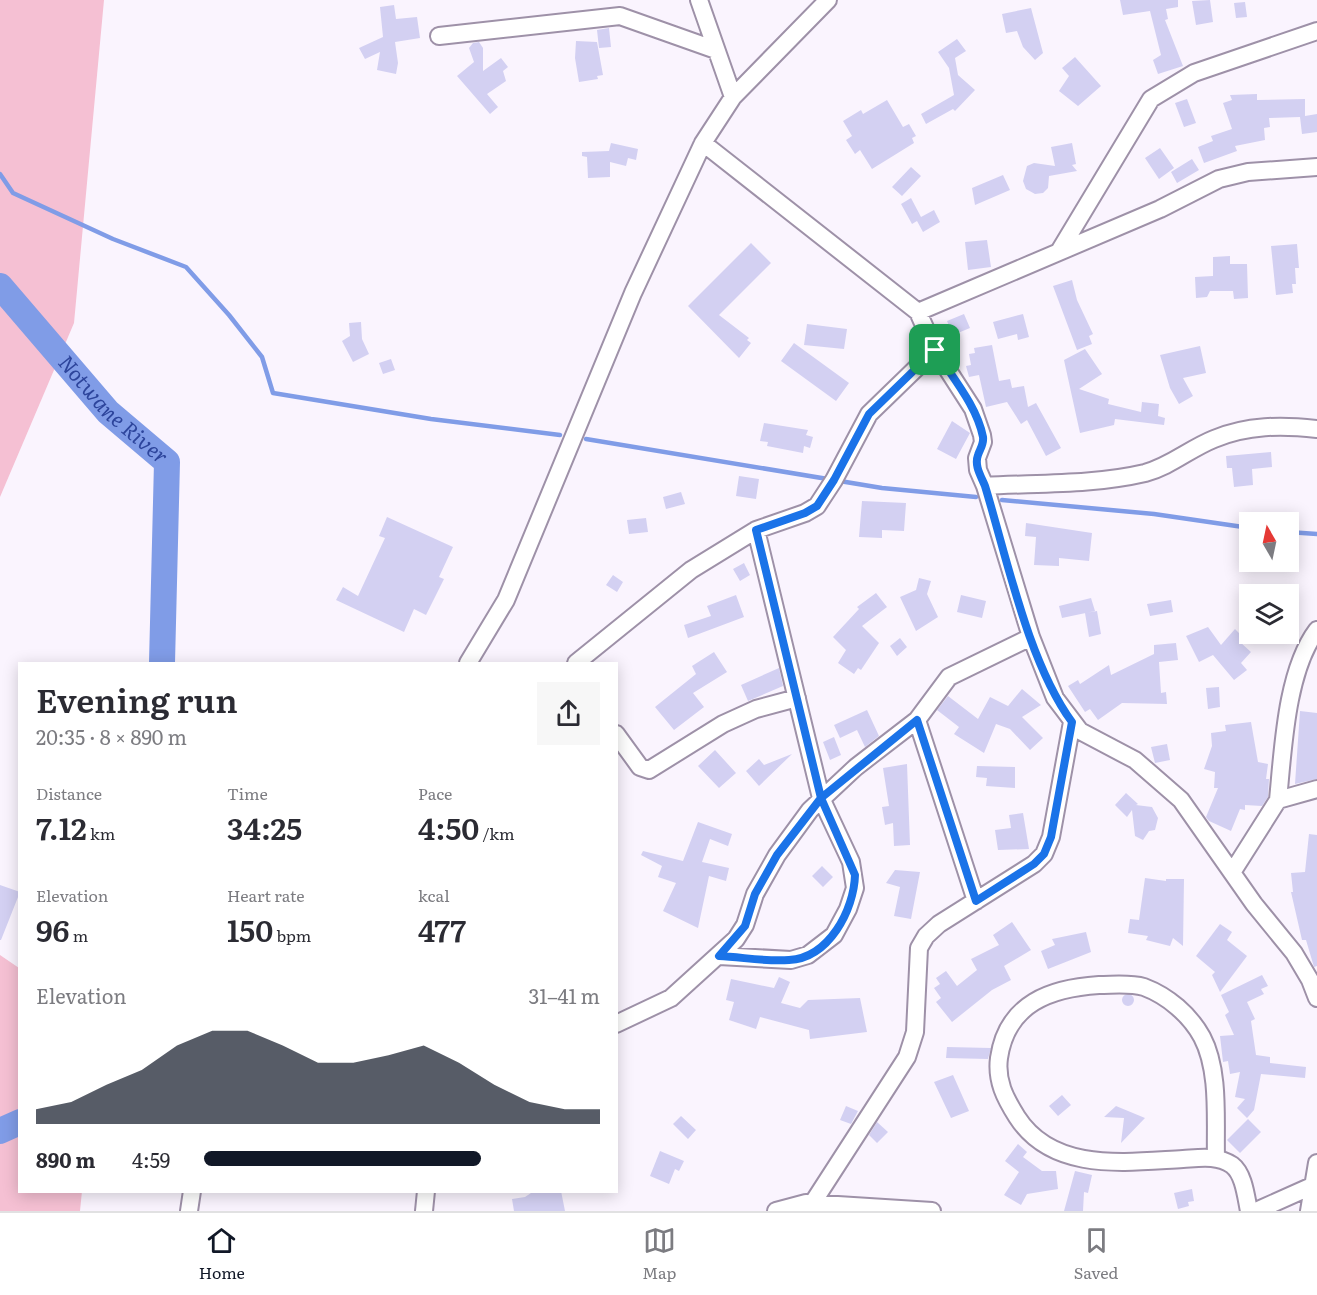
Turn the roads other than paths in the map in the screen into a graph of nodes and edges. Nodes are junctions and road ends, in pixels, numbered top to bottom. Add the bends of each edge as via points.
1 (699, 0) edge
2 (828, 0) edge
3 (1317, 31) edge
4 (439, 36) dead end
5 (716, 50) junction
6 (734, 97) junction
7 (703, 143) junction
8 (1317, 167) edge
9 (1060, 250) junction
10 (918, 312) junction
11 (935, 350) junction
12 (1317, 429) edge
13 (985, 486) junction
14 (756, 530) junction
15 (1317, 630) edge
16 (1031, 636) junction
17 (469, 662) edge
18 (577, 662) edge
19 (796, 698) junction
20 (917, 720) junction
21 (1072, 722) junction
22 (618, 737) edge
23 (1317, 789) edge
24 (821, 798) junction
25 (1278, 800) junction
26 (1233, 871) junction
27 (976, 901) junction
28 (719, 956) junction
29 (1317, 998) edge
30 (618, 1023) edge
31 (1216, 1158) junction
32 (1315, 1173) edge
33 (192, 1193) edge
34 (426, 1193) edge
35 (812, 1204) junction
36 (189, 1211) edge
37 (424, 1211) edge
38 (776, 1211) edge
39 (932, 1211) edge
40 (1249, 1211) edge
41 (1256, 1211) edge
42 (1309, 1211) edge

1 - 5 street
2 - 6 street
3 - 9 street via 1194,73 1151,99
4 - 5 street via 620,15
5 - 6 street
6 - 7 street
7 - 10 street
7 - 17 street via 633,293 506,600
8 - 9 street via 1234,174
9 - 10 street
10 - 11 street
11 - 13 street via 973,409 982,435 977,458
11 - 14 street via 869,414 817,506
12 - 13 street via 1263,427 1236,431 1212,439 1170,465 1119,477
13 - 16 street
14 - 18 street via 692,570
14 - 19 street
15 - 25 street via 1296,676
16 - 20 street via 949,677
16 - 21 street via 1055,698
19 - 22 street via 756,709 723,724 649,770 640,767
19 - 24 street
20 - 24 street
20 - 27 street
21 - 26 street via 1091,738 1135,760 1167,787
21 - 27 street via 1051,837 1044,854
23 - 25 street
24 - 28 street via 777,855 755,894 745,926
24 - 28 street via 855,875 848,909 834,934 808,955 791,960
25 - 26 street
26 - 29 street via 1294,953
27 - 35 street via 939,924 919,948 915,1032 907,1057
28 - 30 street via 671,998
31 - 31 street via 1108,1163 1053,1150 1027,1133 1000,1085 1003,1040 1014,1019 1027,1006 1059,989 1125,984 1145,988 1183,1011 1208,1050 1214,1090
31 - 40 street via 1234,1166
32 - 41 street
32 - 42 street
33 - 36 street
34 - 37 street
35 - 38 street
35 - 39 street

